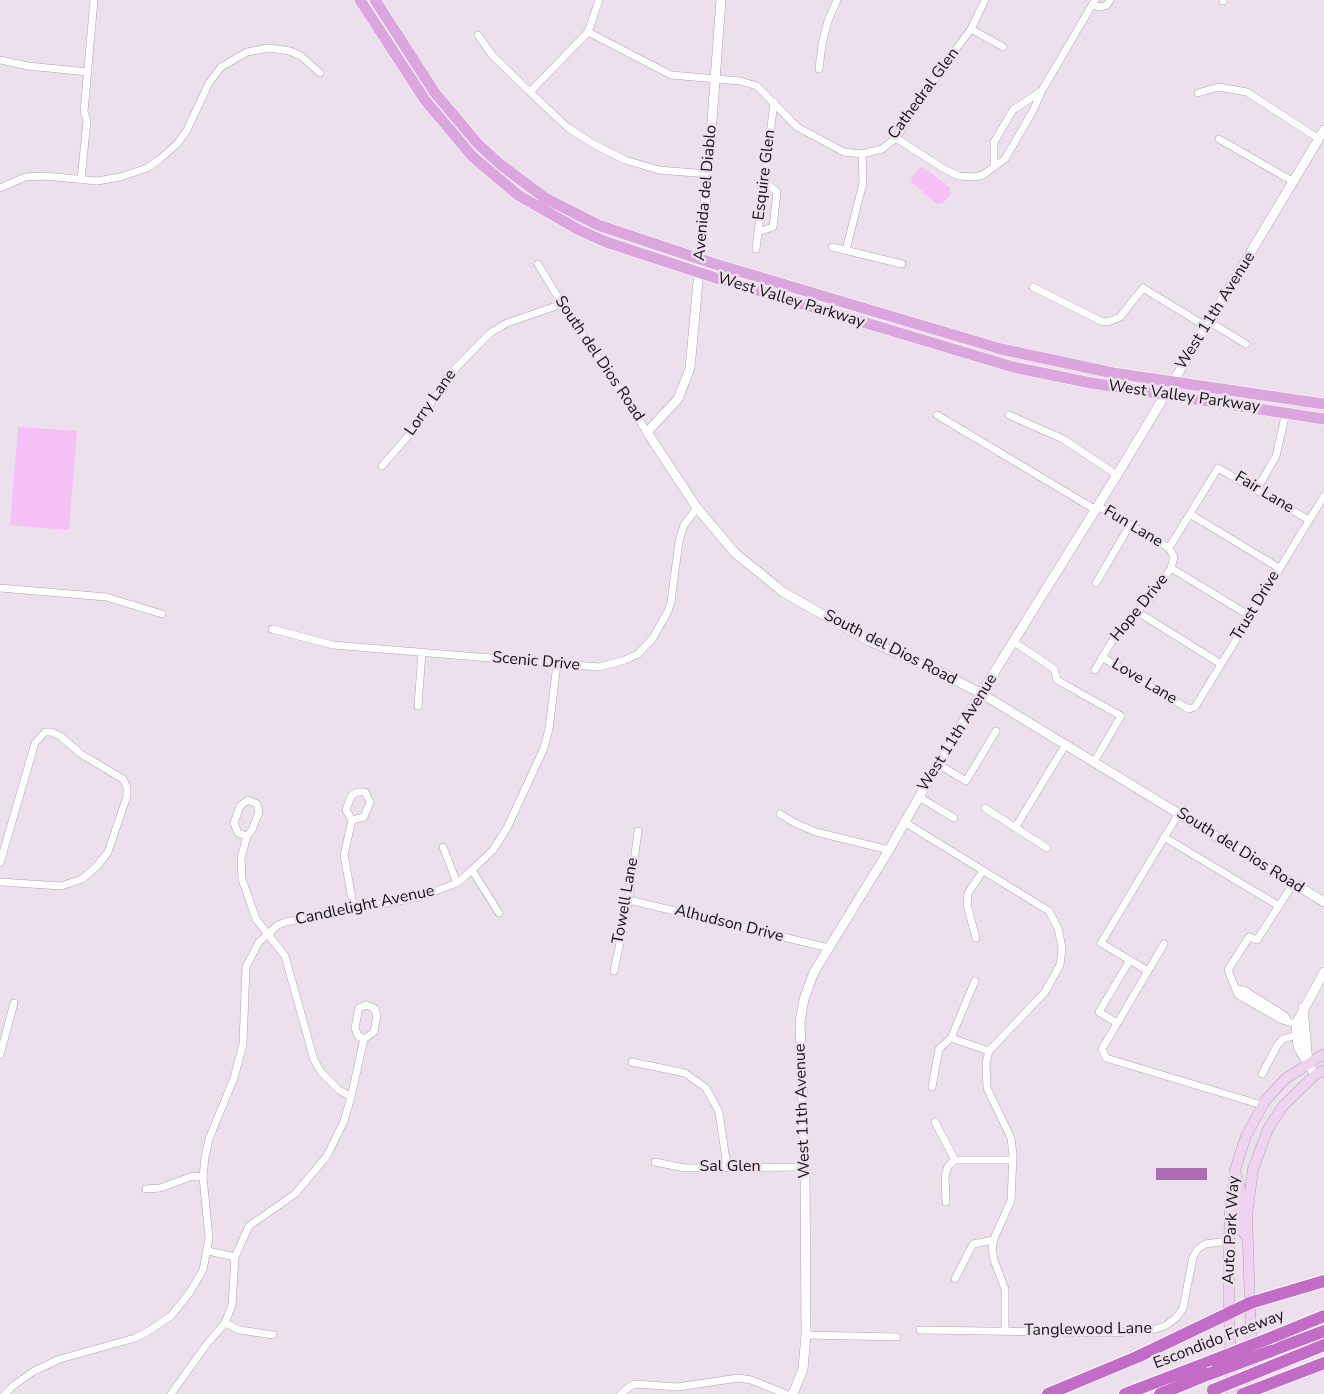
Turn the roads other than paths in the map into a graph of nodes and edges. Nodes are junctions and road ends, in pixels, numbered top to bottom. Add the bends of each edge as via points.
1 (94, 0) edge
2 (360, 0) edge
3 (374, 0) edge
4 (600, 0) edge
5 (721, 0) edge
6 (837, 0) edge
7 (984, 0) edge
8 (1110, 0) edge
9 (1093, 2) edge
10 (971, 30) junction
11 (588, 32) junction
12 (478, 35) dead end
13 (1002, 47) dead end
14 (0, 60) edge
15 (819, 69) dead end
16 (88, 72) junction
17 (320, 73) dead end
18 (715, 79) junction
19 (530, 92) junction
20 (1041, 92) junction
21 (1198, 93) dead end
22 (774, 102) junction
23 (1324, 130) edge
24 (896, 138) junction
25 (1219, 139) dead end
26 (1319, 139) junction
27 (862, 154) junction
28 (994, 167) junction
29 (708, 174) junction
30 (81, 180) junction
31 (764, 181) junction
32 (1294, 182) junction
33 (0, 188) edge
34 (758, 232) junction
35 (832, 247) dead end
36 (756, 249) dead end
37 (846, 250) junction
38 (701, 258) junction
39 (538, 264) dead end
40 (902, 264) dead end
41 (699, 272) junction
42 (1033, 288) dead end
43 (562, 304) junction
44 (1209, 325) junction
45 (1246, 344) dead end
46 (1172, 382) junction
47 (1165, 394) junction
48 (1324, 404) edge
49 (1286, 412) junction
50 (1010, 414) dead end
51 (937, 415) dead end
52 (1324, 419) edge
53 (648, 432) junction
54 (382, 466) dead end
55 (1117, 476) junction
56 (1258, 489) junction
57 (1324, 496) edge
58 (697, 508) junction
59 (1097, 508) junction
60 (1190, 514) junction
61 (1309, 520) junction
62 (1130, 525) junction
63 (1169, 548) junction
64 (1171, 568) junction
65 (1279, 568) junction
66 (1096, 583) dead end
67 (0, 588) edge
68 (1136, 611) junction
69 (162, 614) dead end
70 (1250, 616) junction
71 (272, 629) dead end
72 (1014, 642) junction
73 (422, 652) junction
74 (1102, 657) junction
75 (557, 664) junction
76 (1221, 664) junction
77 (1095, 670) dead end
78 (982, 694) junction
79 (418, 706) dead end
80 (1185, 707) joint
81 (996, 731) dead end
82 (1066, 744) junction
83 (1094, 762) junction
84 (938, 764) junction
85 (919, 796) junction
86 (985, 808) dead end
87 (1179, 813) junction
88 (780, 814) dead end
89 (954, 818) dead end
90 (352, 820) dead end
91 (904, 822) junction
92 (1015, 828) junction
93 (638, 831) dead end
94 (246, 836) junction
95 (1164, 837) junction
96 (443, 846) dead end
97 (1046, 848) dead end
98 (889, 850) junction
99 (0, 863) edge
100 (472, 870) junction
101 (983, 871) junction
102 (0, 882) edge
103 (457, 883) junction
104 (1293, 884) junction
105 (629, 900) junction
106 (1324, 902) edge
107 (1279, 906) junction
108 (354, 910) junction
109 (499, 913) dead end
110 (266, 935) junction
111 (976, 938) dead end
112 (1164, 944) dead end
113 (829, 948) junction
114 (1130, 960) junction
115 (614, 971) dead end
116 (1148, 971) junction
117 (1324, 972) edge
118 (975, 981) dead end
119 (14, 1003) dead end
120 (1303, 1007) junction
121 (1292, 1022) junction
122 (1117, 1023) junction
123 (1297, 1035) junction
124 (951, 1038) junction
125 (364, 1039) junction
126 (989, 1051) junction
127 (1324, 1054) edge
128 (0, 1055) edge
129 (632, 1062) dead end
130 (1308, 1063) junction
131 (1320, 1073) edge
132 (1262, 1074) dead end
133 (932, 1087) dead end
134 (351, 1097) junction
135 (1262, 1105) junction
136 (935, 1122) dead end
137 (954, 1160) junction
138 (1013, 1160) junction
139 (655, 1162) dead end
140 (727, 1167) junction
141 (805, 1167) junction
142 (1235, 1170) junction
143 (203, 1177) junction
144 (146, 1189) dead end
145 (946, 1202) dead end
146 (1248, 1238) junction
147 (994, 1240) junction
148 (1229, 1241) junction
149 (208, 1251) junction
150 (235, 1257) junction
151 (955, 1279) dead end
152 (1324, 1281) edge
153 (1250, 1303) junction
154 (1228, 1313) junction
155 (1324, 1316) edge
156 (225, 1324) junction
157 (920, 1330) dead end
158 (1005, 1331) junction
159 (1324, 1331) edge
160 (273, 1335) dead end
161 (806, 1335) junction
162 (897, 1337) dead end
163 (1324, 1345) edge
164 (1324, 1363) edge
165 (1208, 1392) edge
166 (5, 1394) edge
167 (170, 1394) edge
168 (621, 1394) edge
169 (786, 1394) edge
170 (793, 1394) edge
171 (1048, 1394) edge
172 (1125, 1394) edge
173 (1160, 1394) edge
174 (1232, 1394) edge
175 (1242, 1394) edge
176 (1253, 1394) edge

1 - 16 street
2 - 41 main road, West Valley Parkway via 435,113 472,156 494,175 533,204 579,230
3 - 38 main road, West Valley Parkway via 435,93 459,123 501,165 545,198 577,216 628,237
4 - 11 street
5 - 18 street, Avenida del Diablo
6 - 15 street via 826,29
7 - 10 street, Cathedral Glen
8 - 9 street via 1101,7
9 - 20 street
10 - 13 street
10 - 24 street, Cathedral Glen
11 - 18 street, Cathedral Glen via 671,74
11 - 19 street
12 - 19 street via 492,56
14 - 16 street
16 - 30 street
17 - 30 street via 290,51 268,48 238,56 214,75 187,130 159,160 147,168 120,177
18 - 22 street, Cathedral Glen via 740,80 757,86
18 - 29 street, Avenida del Diablo
19 - 29 street via 567,126 617,156 659,170
20 - 28 street via 1006,159
20 - 28 street via 1013,110 994,142
21 - 26 street via 1218,87 1247,92
22 - 27 street, Cathedral Glen via 794,124 825,144 844,152
22 - 31 street, Esquire Glen
23 - 26 street, West 11th Avenue
24 - 27 street, Cathedral Glen via 882,149
24 - 28 street via 959,176 975,177
25 - 32 street
26 - 32 street, West 11th Avenue
27 - 37 street via 863,183
29 - 38 street, Avenida del Diablo
30 - 33 street via 35,176
31 - 34 street, Esquire Glen
31 - 34 street via 777,192 773,227
32 - 44 street, West 11th Avenue
34 - 36 street, Esquire Glen
35 - 37 street
37 - 40 street
38 - 41 street, Avenida del Diablo
38 - 46 main road, West Valley Parkway via 1001,349
39 - 43 street, South del Dios Road
41 - 47 main road, West Valley Parkway via 1013,367 1083,382
41 - 53 street, Avenida del Diablo via 690,368 678,399
42 - 44 street via 1108,322 1120,317 1143,288
43 - 53 street, South del Dios Road
43 - 54 street, Lorry Lane via 507,323 490,333 449,375 415,428
44 - 45 street
44 - 46 street, West 11th Avenue
46 - 47 street, West 11th Avenue
46 - 48 main road, West Valley Parkway
47 - 49 main road, West Valley Parkway
47 - 55 street, West 11th Avenue
49 - 52 main road, West Valley Parkway
49 - 56 street via 1276,456
50 - 55 street via 1063,439
51 - 59 street, Fun Lane
53 - 58 street, South del Dios Road
55 - 59 street, West 11th Avenue
56 - 60 street, Fair Lane via 1218,468
56 - 61 street, Fair Lane
57 - 61 street, Trust Drive
58 - 75 street, Scenic Drive via 684,525 671,602 653,638 638,654 625,660 599,667
58 - 78 street, South del Dios Road via 734,553 783,592 869,641
59 - 62 street, Fun Lane
59 - 72 street, West 11th Avenue
60 - 63 street
60 - 65 street
61 - 65 street, Trust Drive
62 - 63 street, Fun Lane
62 - 66 street
63 - 64 street, Hope Drive via 1174,557
64 - 68 street, Hope Drive via 1151,598
64 - 70 street
65 - 70 street, Trust Drive
67 - 69 street via 106,597
68 - 74 street, Hope Drive
68 - 76 street
70 - 76 street, Trust Drive
71 - 73 street, Scenic Drive via 333,645
72 - 78 street, West 11th Avenue
72 - 83 street via 1054,670 1057,680 1121,716
73 - 75 street, Scenic Drive
73 - 79 street
74 - 77 street, Hope Drive
74 - 80 street, Love Lane
75 - 100 street, Candlelight Avenue via 544,748 507,828 493,850
76 - 80 street, Trust Drive via 1195,707
78 - 82 street, South del Dios Road
78 - 84 street, West 11th Avenue
81 - 84 street via 966,781
82 - 83 street, South del Dios Road
82 - 92 street
83 - 87 street, South del Dios Road
84 - 85 street, West 11th Avenue
85 - 89 street
85 - 91 street, West 11th Avenue
86 - 92 street
87 - 95 street
87 - 104 street, South del Dios Road
88 - 98 street via 816,832
90 - 108 street via 344,855
91 - 98 street, West 11th Avenue
91 - 101 street
92 - 97 street
93 - 105 street, Towell Lane
94 - 94 street via 259,812 257,804 248,800 240,806 234,823 238,833
94 - 110 street via 241,858 242,878 256,919
95 - 107 street
95 - 114 street via 1101,942
96 - 103 street
98 - 113 street, West 11th Avenue
99 - 102 street via 35,743 45,732 60,736 81,754 123,779 127,796 108,852 82,879 61,886
100 - 103 street, Candlelight Avenue
100 - 109 street
101 - 111 street via 968,893 967,905
101 - 126 street via 1049,911 1058,928 1062,948 1060,965 1045,992
103 - 108 street, Candlelight Avenue via 419,897
104 - 106 street, South del Dios Road
104 - 107 street
105 - 113 street, Alhudson Drive
105 - 115 street, Towell Lane
107 - 121 street via 1257,940 1249,937 1230,964 1228,974 1237,989 1244,990
108 - 110 street, Candlelight Avenue via 286,922
110 - 134 street via 285,956 290,968 314,1060 321,1072
110 - 143 street via 258,942 246,967 242,1044 234,1078 209,1139
112 - 116 street
113 - 141 street, West 11th Avenue via 814,972 800,1022
114 - 116 street
114 - 122 street via 1099,1012
116 - 122 street
117 - 120 street
118 - 124 street
119 - 128 street
120 - 121 street
120 - 130 street
121 - 123 street
122 - 135 street via 1102,1049 1106,1058
123 - 130 street via 1298,1047
123 - 132 street via 1278,1044
124 - 126 street
124 - 133 street via 939,1049
125 - 125 street via 371,1036 375,1028 376,1011 370,1006 362,1006 355,1028 358,1036
125 - 134 street
126 - 138 street via 987,1088 1011,1138
127 - 130 main road, Auto Park Way
129 - 140 street via 671,1068 685,1073 706,1088 719,1112
130 - 131 street
130 - 135 main road, Auto Park Way via 1286,1079
131 - 146 main road, Auto Park Way via 1283,1106 1268,1129 1252,1178
134 - 150 street via 327,1156 295,1194 249,1226
135 - 142 main road, Auto Park Way via 1246,1136
136 - 137 street
137 - 138 street
137 - 145 street via 945,1176
138 - 147 street via 1011,1201
139 - 140 street, Sal Glen via 685,1168
140 - 141 street, Sal Glen
141 - 161 street, West 11th Avenue
142 - 146 main road via 1240,1187 1238,1224
142 - 148 main road, Auto Park Way
143 - 144 street via 193,1176 160,1188
143 - 149 street
146 - 153 main road, Auto Park Way
147 - 151 street via 973,1244
147 - 158 street via 994,1260 1005,1288
148 - 154 main road, Auto Park Way
148 - 158 street, Tanglewood Lane via 1205,1244 1198,1249 1193,1257 1183,1308 1165,1326 1113,1332
149 - 150 street
149 - 166 street via 203,1270 171,1316 135,1338 34,1371
150 - 156 street via 232,1305
152 - 153 highway
153 - 154 highway
153 - 176 main road, Auto Park Way
154 - 171 highway via 1137,1357
154 - 174 main road, Auto Park Way
155 - 172 highway, Escondido Freeway, bridge
156 - 160 street
156 - 167 street
157 - 158 street, Tanglewood Lane
159 - 173 highway, bridge
161 - 162 street
161 - 170 street, West 11th Avenue via 803,1369
163 - 165 highway, bridge
164 - 175 highway, bridge
168 - 169 street via 635,1384 678,1387 738,1378

